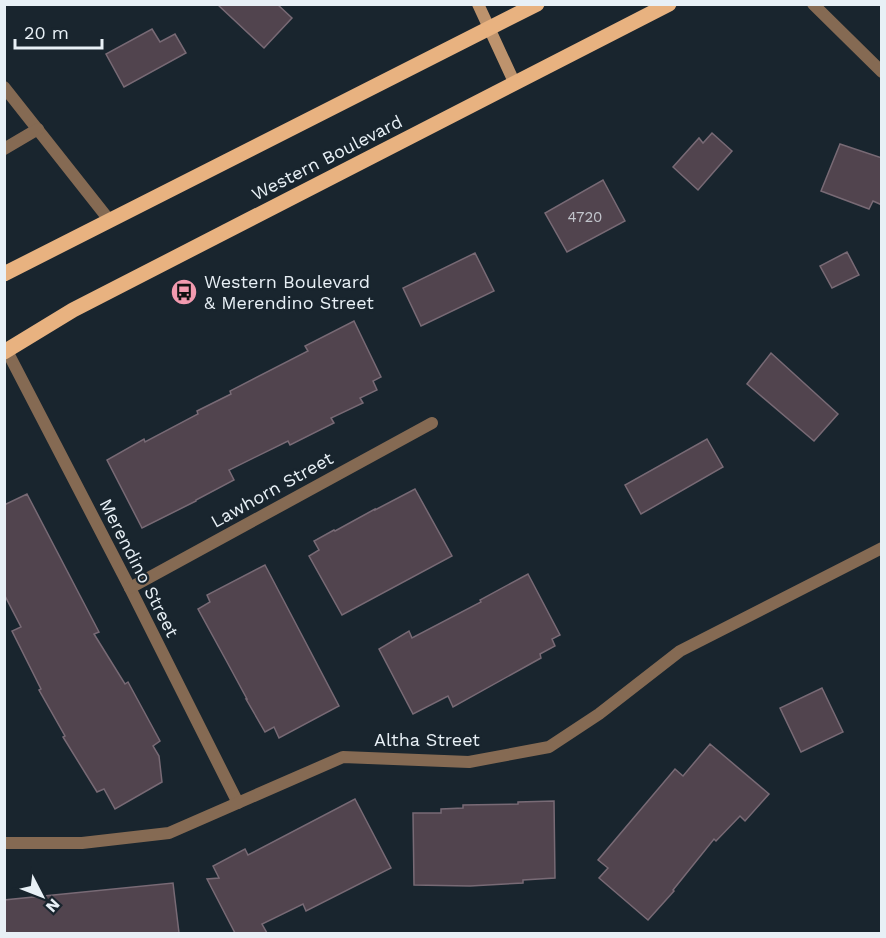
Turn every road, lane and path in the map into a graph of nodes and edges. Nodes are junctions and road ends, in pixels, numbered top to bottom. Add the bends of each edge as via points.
1 (478, 4) edge
2 (537, 4) edge
3 (669, 4) edge
4 (813, 4) edge
5 (490, 28) junction
6 (882, 72) edge
7 (515, 84) junction
8 (4, 87) edge
9 (38, 129) junction
10 (4, 149) edge
11 (110, 221) junction
12 (4, 274) edge
13 (6, 351) edge
14 (432, 423) dead end
15 (882, 548) edge
16 (130, 588) junction
17 (238, 803) junction
18 (4, 843) edge

1 - 5 street
2 - 5 main road
3 - 7 main road, Western Boulevard
4 - 6 street
5 - 7 street
5 - 11 main road
7 - 13 main road, Western Boulevard via 73,310
8 - 9 street
9 - 10 street
9 - 11 street
11 - 12 main road
13 - 16 street, Merendino Street
14 - 16 street, Lawhorn Street
15 - 17 street, Altha Street via 680,651 549,747 469,762 344,757
16 - 17 street, Merendino Street
17 - 18 street, Altha Street via 169,833 82,843

